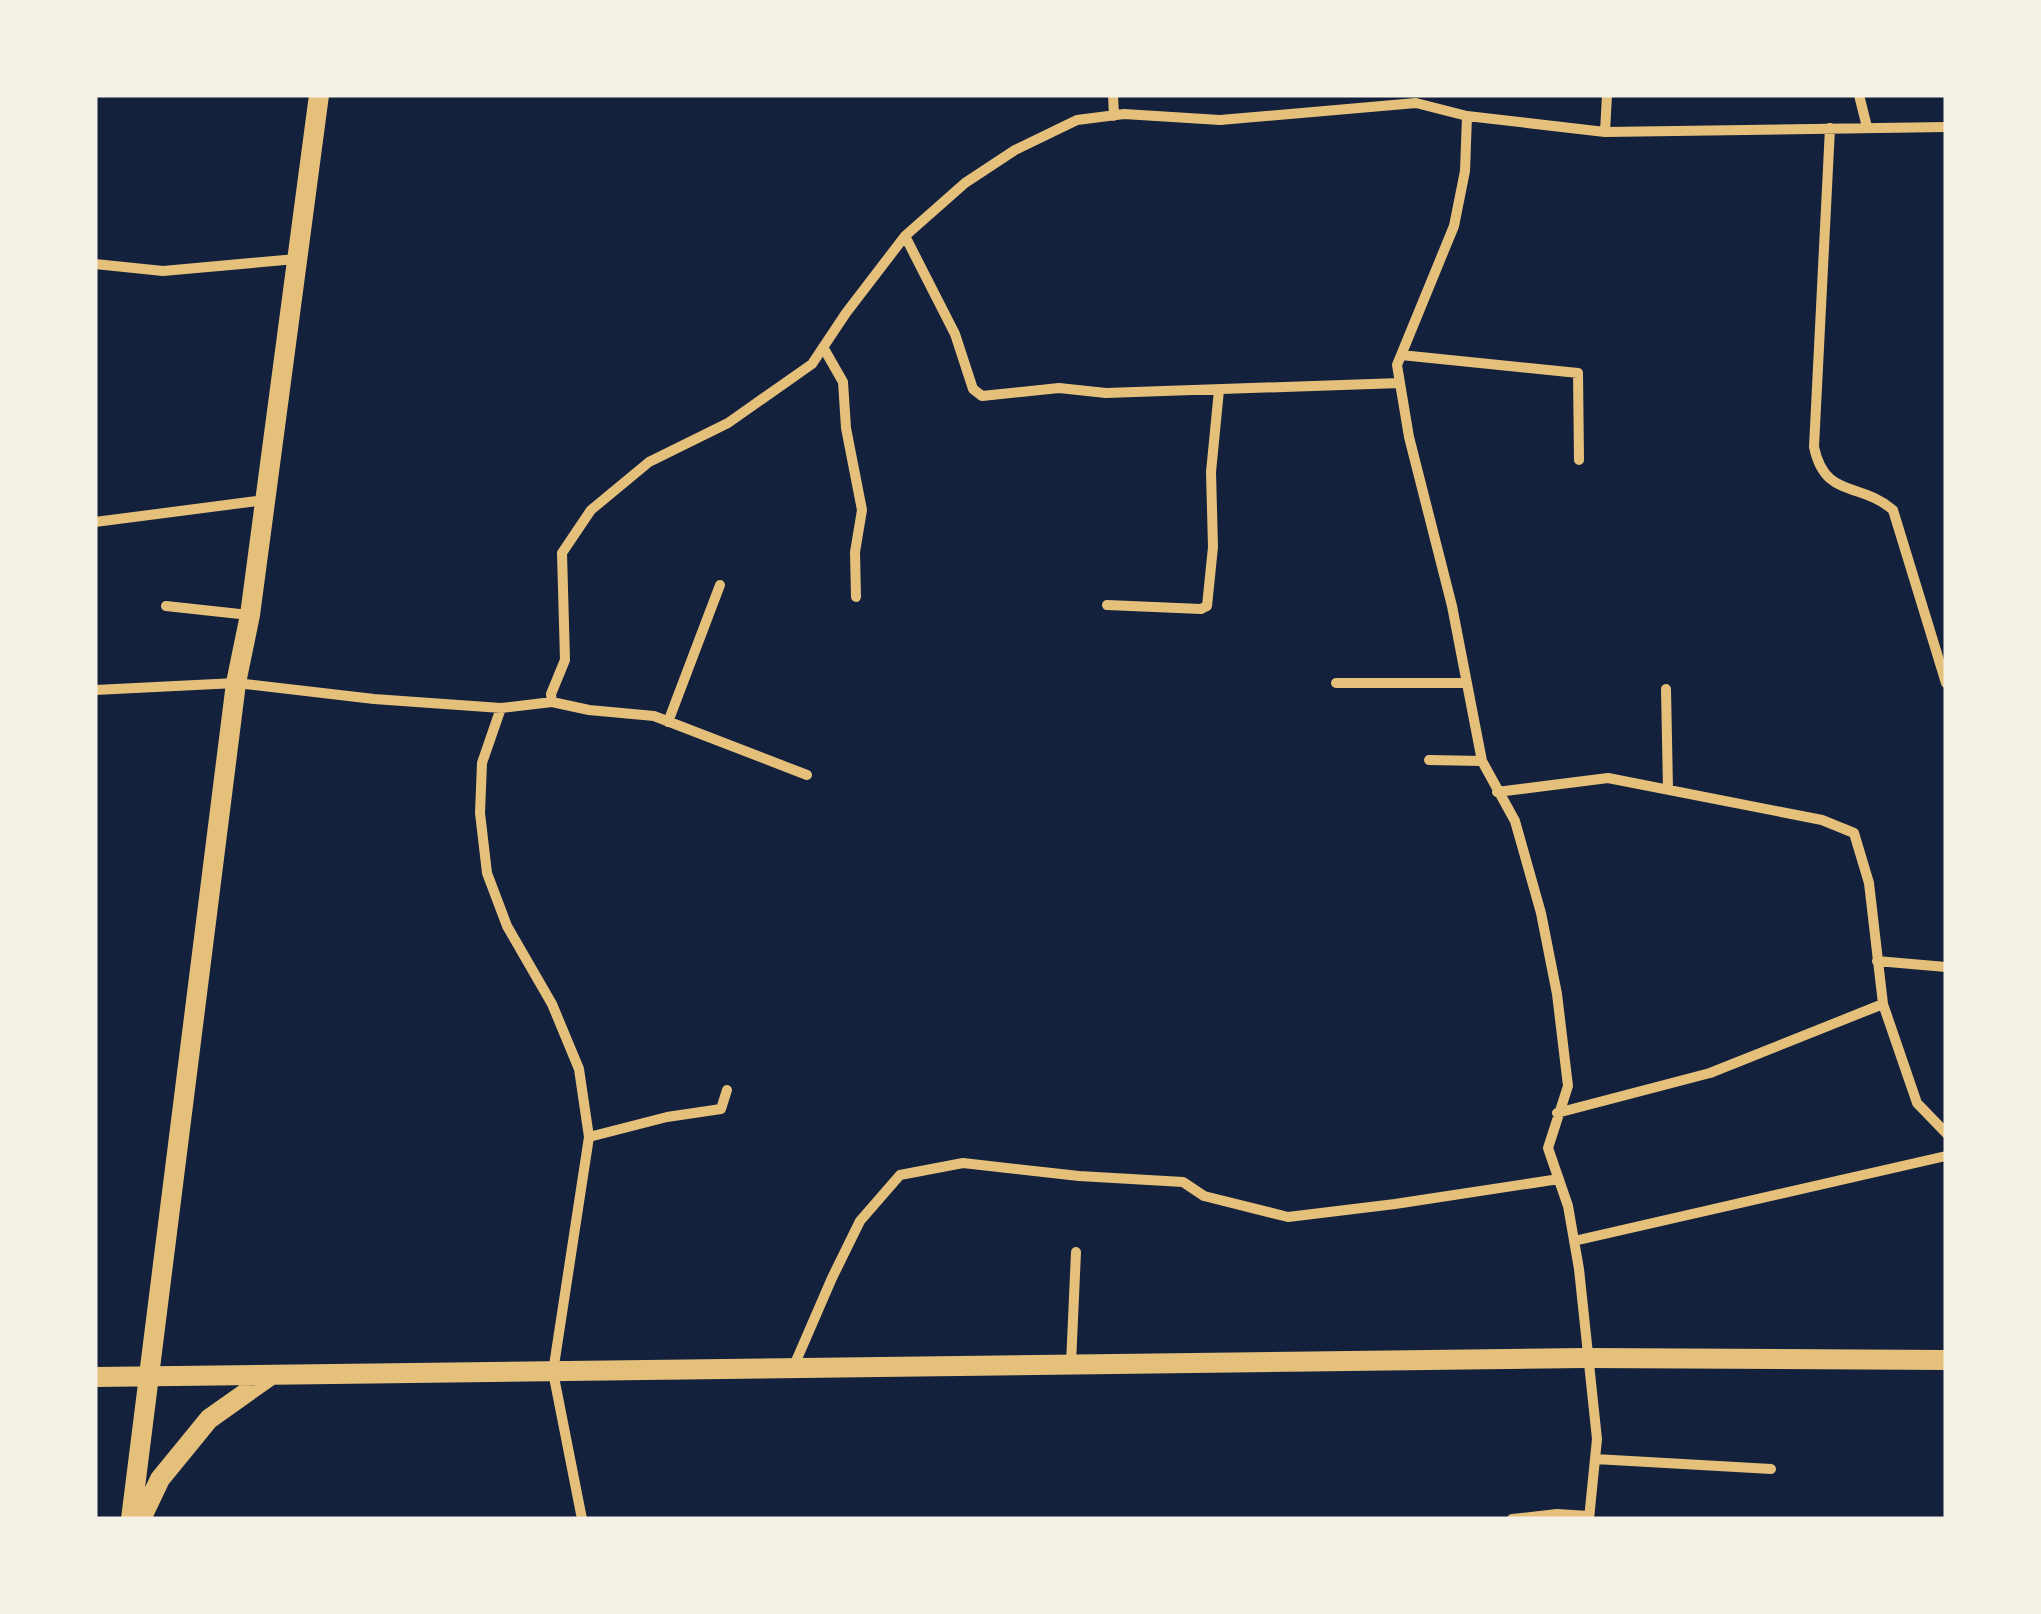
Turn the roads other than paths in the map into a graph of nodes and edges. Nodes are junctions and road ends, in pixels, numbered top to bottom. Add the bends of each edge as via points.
1 (319, 95) edge
2 (1114, 95) edge
3 (1607, 95) edge
4 (1859, 95) edge
5 (1416, 99) edge
6 (1114, 116) junction
7 (1467, 116) junction
8 (1868, 127) junction
9 (1946, 127) edge
10 (1830, 128) junction
11 (1605, 132) junction
12 (905, 236) junction
13 (297, 259) junction
14 (95, 264) edge
15 (823, 347) junction
16 (1401, 355) junction
17 (1400, 383) junction
18 (1219, 390) junction
19 (1579, 460) dead end
20 (266, 500) junction
21 (95, 522) edge
22 (720, 585) dead end
23 (856, 597) dead end
24 (1108, 605) dead end
25 (166, 606) dead end
26 (250, 615) junction
27 (236, 683) junction
28 (1336, 683) dead end
29 (1467, 683) junction
30 (1946, 684) edge
31 (1666, 688) dead end
32 (95, 690) edge
33 (552, 702) junction
34 (501, 708) junction
35 (668, 722) junction
36 (1429, 760) dead end
37 (1482, 762) junction
38 (807, 775) dead end
39 (1668, 788) junction
40 (1497, 792) junction
41 (1878, 960) junction
42 (1946, 967) edge
43 (1883, 1004) junction
44 (727, 1090) dead end
45 (1557, 1114) junction
46 (1946, 1133) edge
47 (590, 1138) junction
48 (1946, 1156) edge
49 (1558, 1178) junction
50 (1574, 1241) junction
51 (1076, 1252) dead end
52 (1586, 1358) junction
53 (1946, 1360) edge
54 (1071, 1365) junction
55 (793, 1368) junction
56 (554, 1372) junction
57 (271, 1375) junction
58 (149, 1377) junction
59 (95, 1378) edge
60 (1595, 1459) junction
61 (1771, 1469) dead end
62 (1589, 1517) edge
63 (131, 1519) edge
64 (141, 1519) edge
65 (582, 1519) edge
66 (1512, 1519) edge

1 - 13 main road
2 - 6 street
3 - 11 street
4 - 8 street
5 - 6 street via 1220,120
5 - 7 street
6 - 12 street via 1078,120 1014,150
7 - 11 street
7 - 16 street via 1454,226
8 - 9 street
8 - 10 street
10 - 11 street
10 - 30 street via 1818,468 1828,480 1894,510
12 - 15 street
12 - 18 street via 955,334 976,394
13 - 14 street via 163,271
13 - 20 main road
15 - 23 street via 843,382 862,510
15 - 33 street via 812,364 742,414 649,462 591,510 562,553 565,660
16 - 17 street
16 - 19 street via 1578,373
17 - 18 street
17 - 29 street
18 - 24 street via 1207,606
20 - 21 street
20 - 26 main road
22 - 35 street
25 - 26 street
26 - 27 main road
27 - 32 street
27 - 34 street
27 - 58 main road
28 - 29 street
29 - 37 street
31 - 39 street
33 - 34 street
33 - 35 street
34 - 47 street via 482,762 486,873 579,1068
35 - 38 street
36 - 37 street
37 - 40 street
39 - 40 street via 1608,778
39 - 41 street via 1822,820 1854,833 1869,882
40 - 45 street via 1515,821 1557,994 1568,1086
41 - 42 street
41 - 43 street
43 - 45 street via 1710,1073
43 - 46 street via 1917,1103
44 - 47 street via 721,1108
45 - 49 street via 1548,1148
47 - 56 street
48 - 50 street
49 - 50 street
49 - 55 street via 1288,1217 1204,1196 1183,1182 963,1163 900,1175 860,1221
50 - 52 street
51 - 54 street
52 - 53 main road
52 - 54 main road
52 - 60 street
54 - 55 main road
55 - 56 main road
56 - 57 main road
56 - 65 street
57 - 58 main road
57 - 64 main road via 209,1419 160,1478
58 - 59 main road
58 - 63 main road
60 - 61 street
60 - 62 street
62 - 66 street

